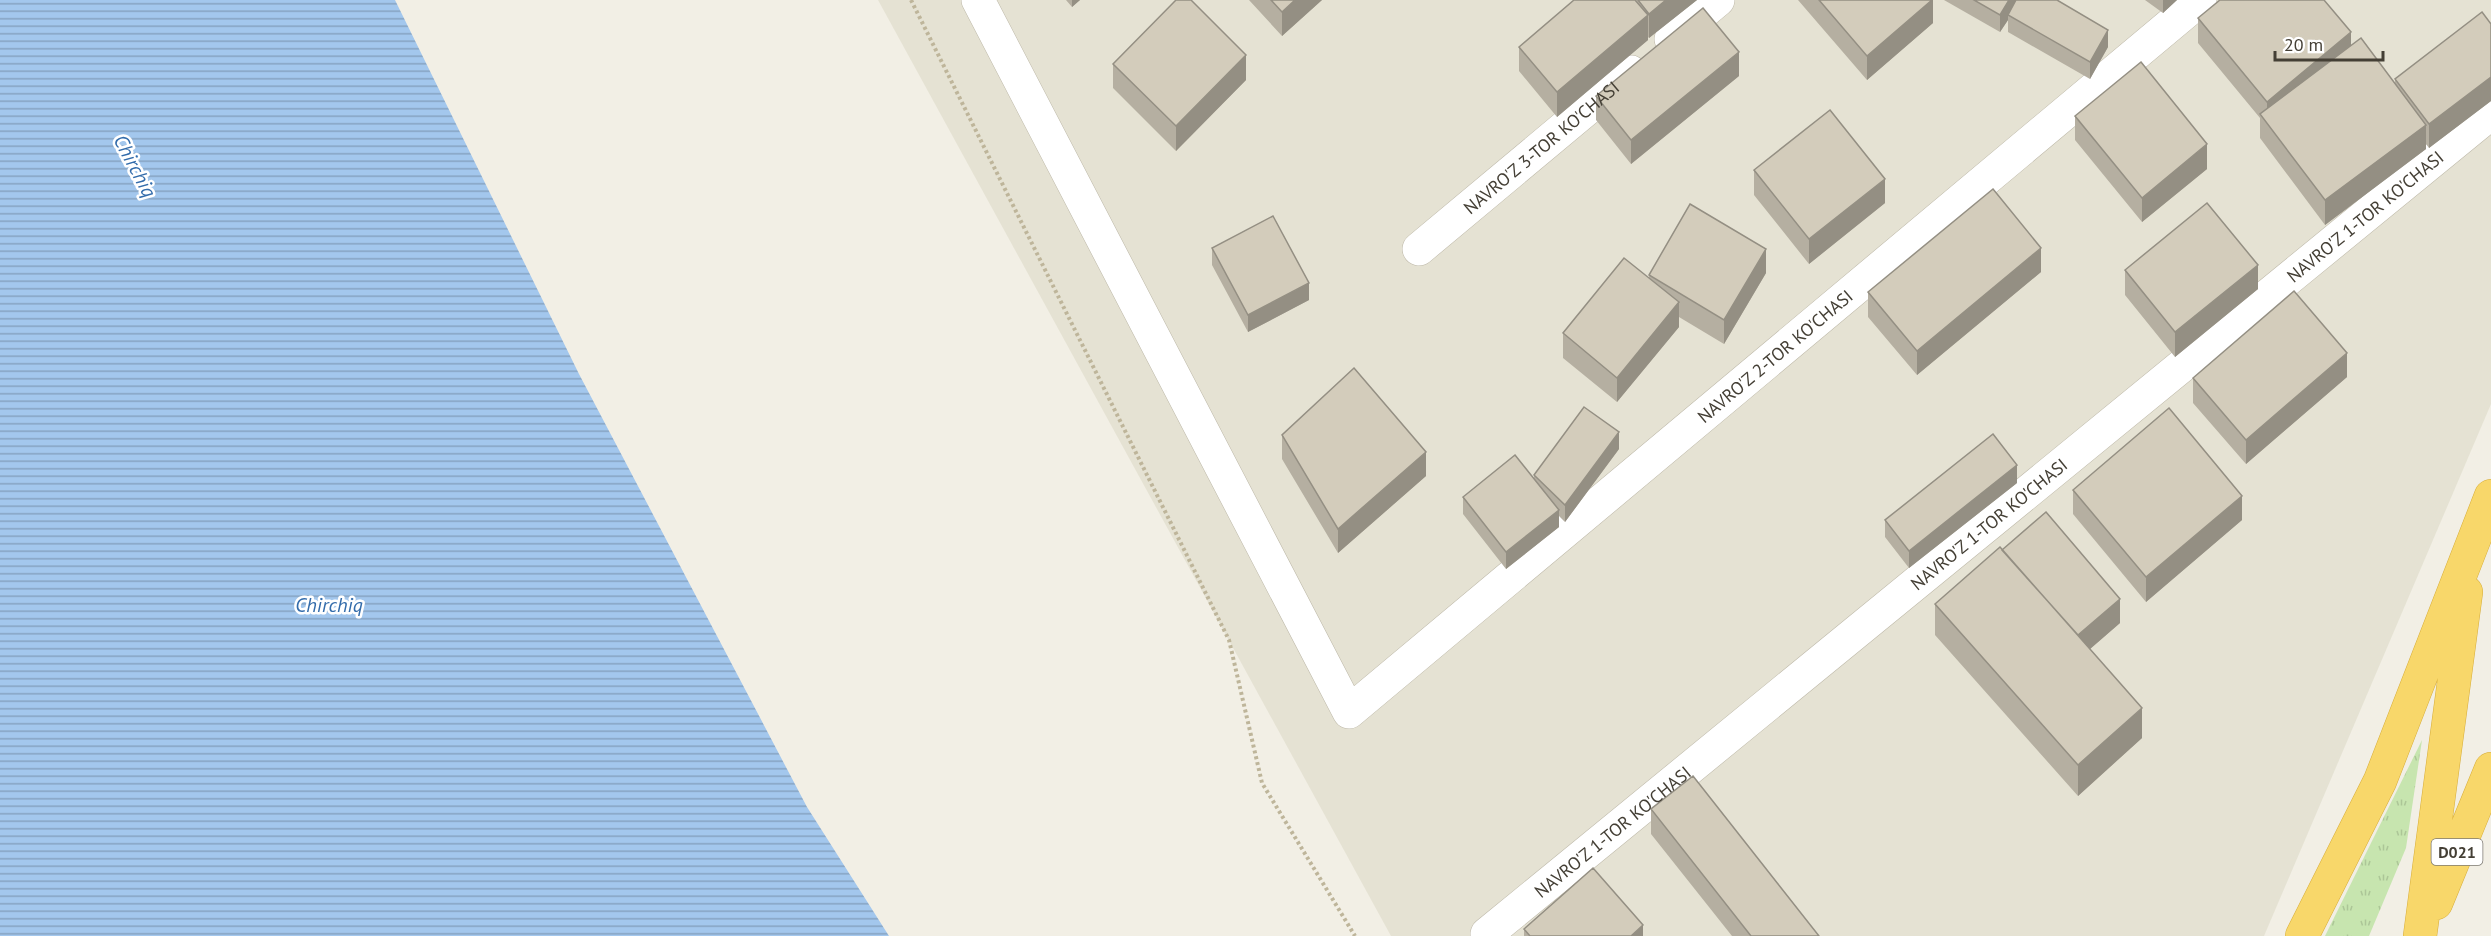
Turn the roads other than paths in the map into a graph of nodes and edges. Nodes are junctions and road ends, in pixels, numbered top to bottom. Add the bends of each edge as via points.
1 (978, 0) edge
2 (1718, 0) edge
3 (2200, 0) edge
4 (2491, 113) edge
5 (1419, 249) dead end
6 (2491, 496) edge
7 (2473, 540) junction
8 (2491, 769) edge
9 (1486, 934) dead end
10 (2302, 936) edge
11 (2422, 936) edge

1 - 3 street, NAVRO'Z 2-TOR KO'CHASI via 1349,712
2 - 5 street, NAVRO'Z 3-TOR KO'CHASI
4 - 9 street, NAVRO'Z 1-TOR KO'CHASI
6 - 7 highway
7 - 10 highway via 2380,781
7 - 11 highway
8 - 11 highway, D021

